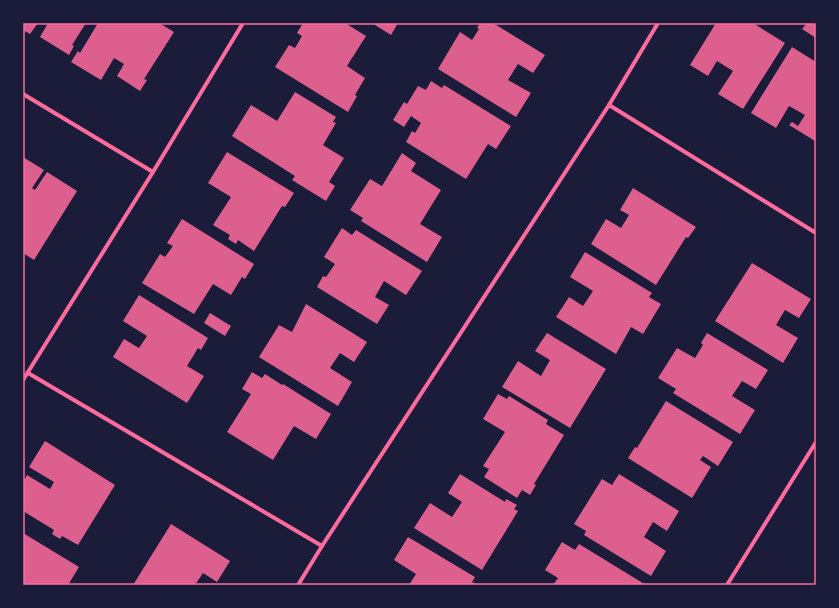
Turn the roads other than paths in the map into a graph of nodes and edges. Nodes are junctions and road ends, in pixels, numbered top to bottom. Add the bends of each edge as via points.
1 (243, 23) edge
2 (658, 23) edge
3 (23, 94) edge
4 (610, 105) junction
5 (153, 172) junction
6 (816, 233) edge
7 (28, 373) junction
8 (23, 380) edge
9 (816, 442) edge
10 (322, 546) junction
11 (298, 585) edge
12 (727, 585) edge

1 - 5 street
2 - 4 street
3 - 5 street
4 - 6 street
4 - 10 street
5 - 7 street
7 - 8 street
7 - 10 street
9 - 12 street
10 - 11 street

